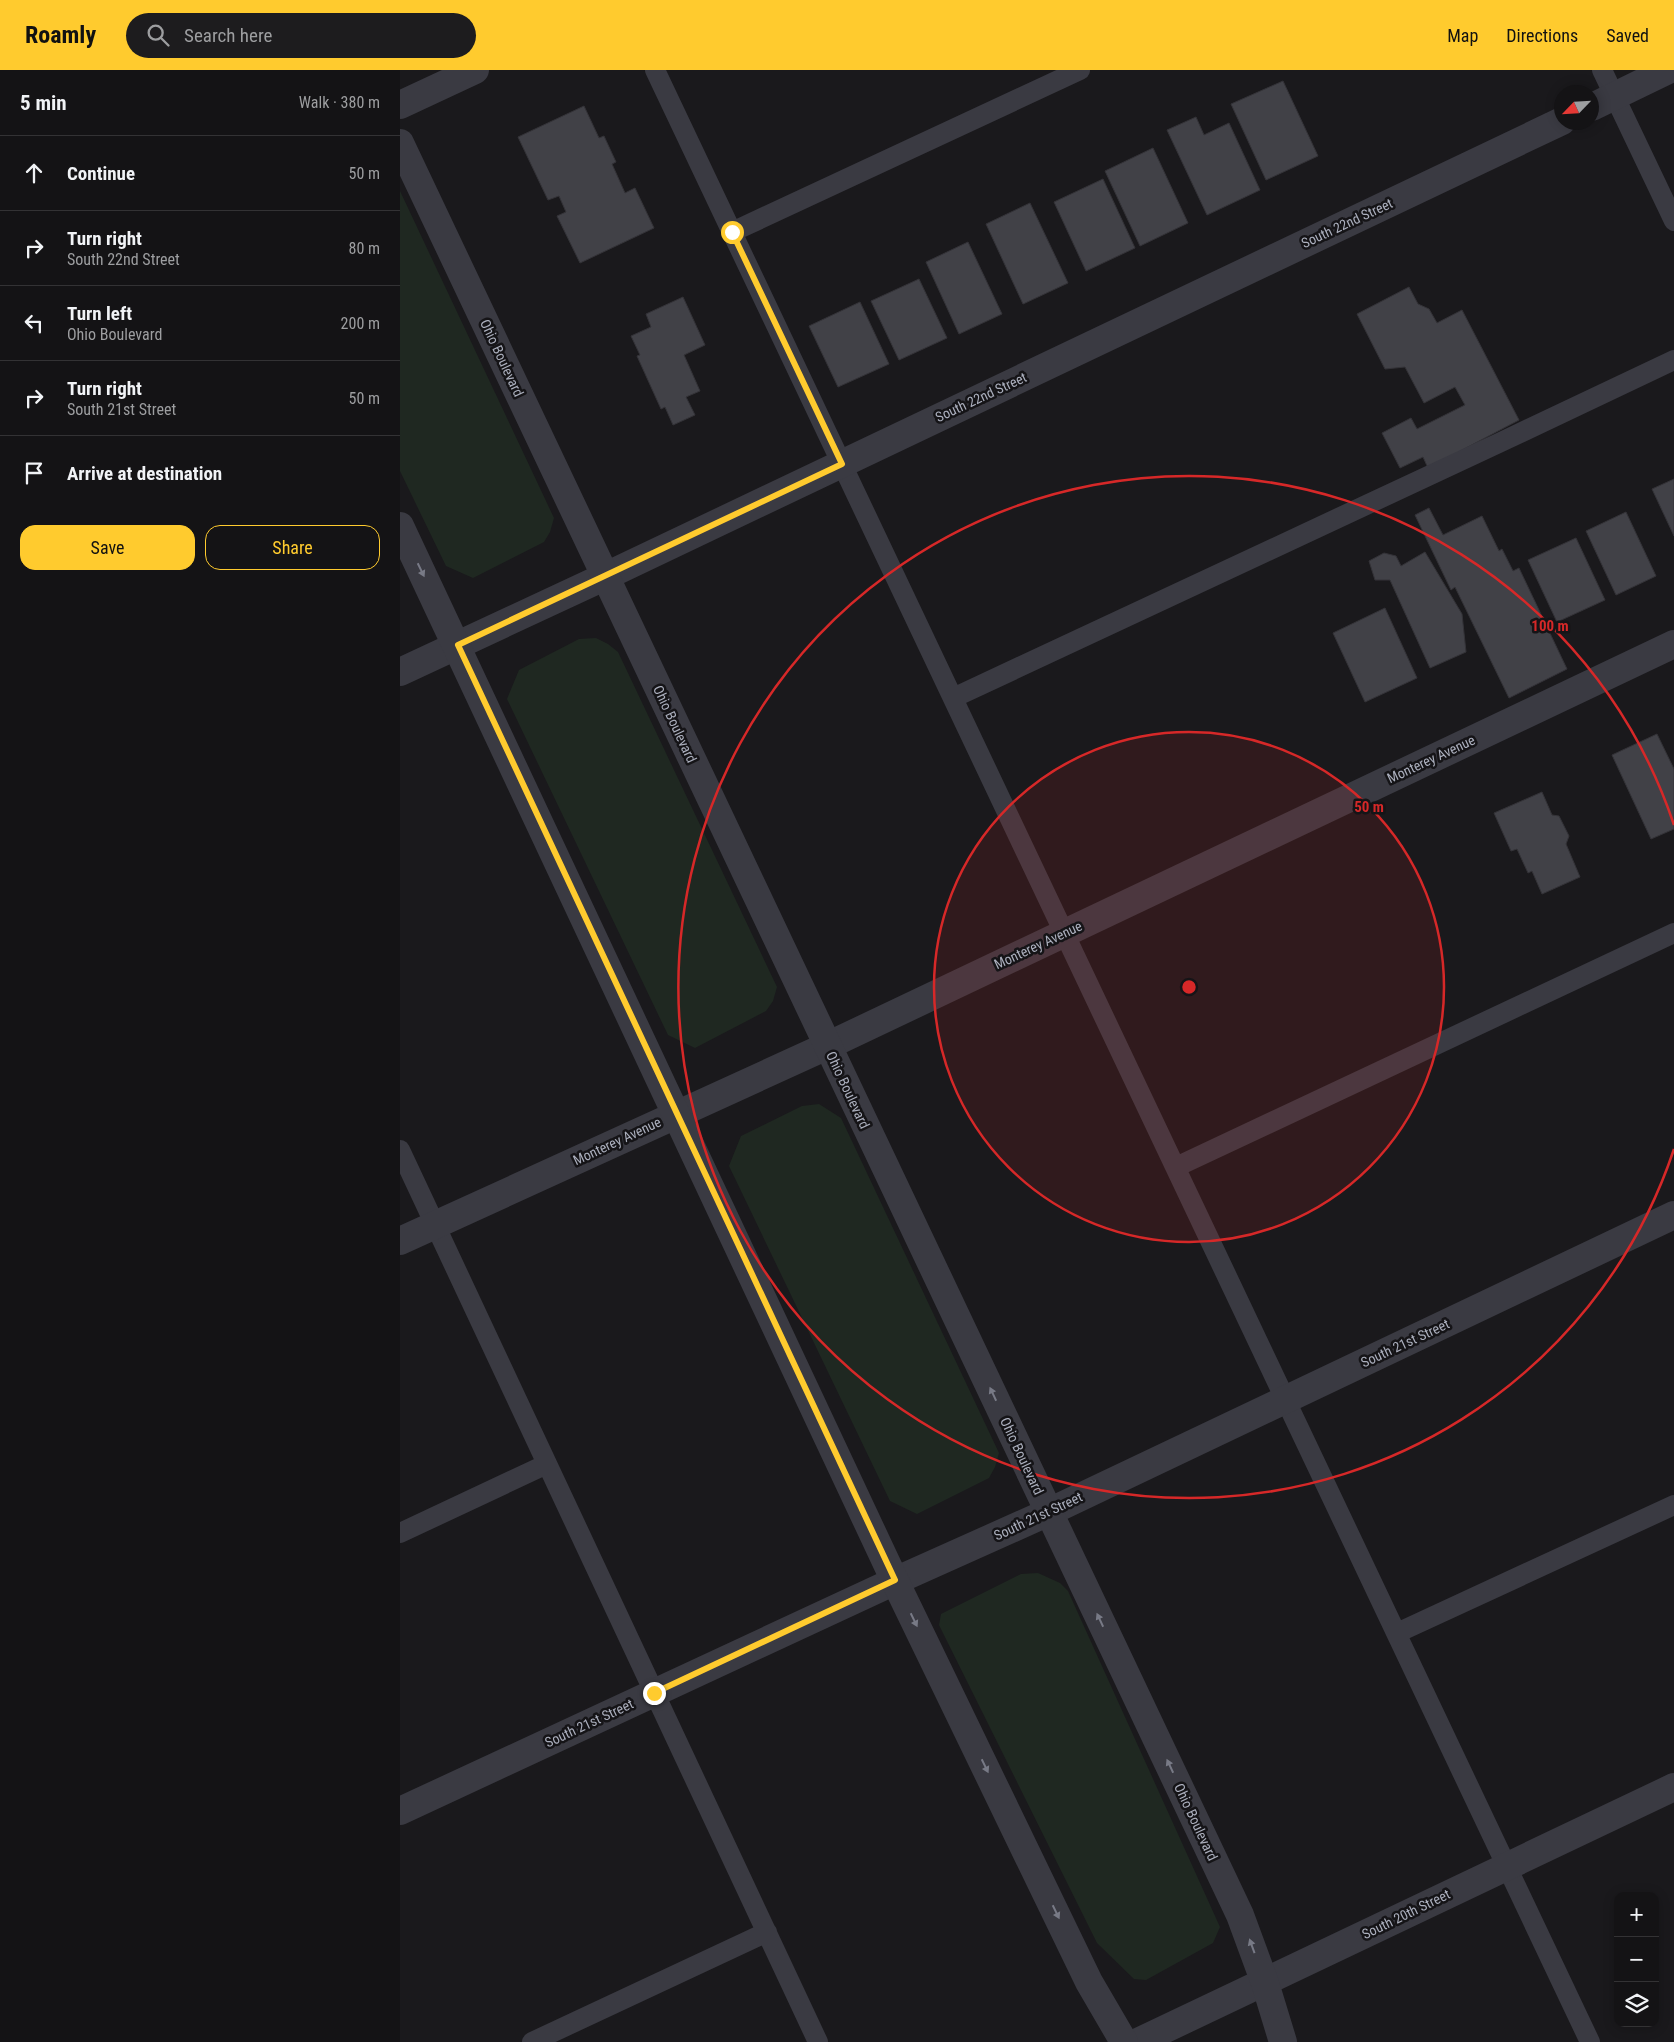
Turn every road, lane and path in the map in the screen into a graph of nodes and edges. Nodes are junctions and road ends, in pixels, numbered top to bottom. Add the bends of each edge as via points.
1 (475, 70) edge
2 (655, 70) edge
3 (1080, 70) edge
4 (1602, 70) edge
5 (1668, 70) edge
6 (1603, 101) edge
7 (400, 105) edge
8 (1554, 125) edge
9 (400, 143) edge
10 (1674, 221) edge
11 (732, 232) junction
12 (1674, 360) edge
13 (842, 464) junction
14 (400, 526) edge
15 (606, 576) junction
16 (1674, 644) edge
17 (458, 645) junction
18 (400, 672) edge
19 (953, 698) junction
20 (1065, 933) junction
21 (1674, 933) edge
22 (828, 1046) junction
23 (676, 1114) junction
24 (400, 1150) edge
25 (1176, 1167) junction
26 (1674, 1216) edge
27 (435, 1225) junction
28 (400, 1241) edge
29 (1286, 1400) junction
30 (547, 1464) junction
31 (1674, 1505) edge
32 (1049, 1512) junction
33 (400, 1533) edge
34 (895, 1580) junction
35 (1397, 1634) junction
36 (654, 1693) junction
37 (1674, 1787) edge
38 (400, 1811) edge
39 (1507, 1866) junction
40 (767, 1932) junction
41 (1265, 1982) junction
42 (532, 2042) edge
43 (818, 2042) edge
44 (1124, 2042) edge
45 (1138, 2042) edge
46 (1283, 2042) edge
47 (1590, 2042) edge

1 - 7 street
2 - 11 lane
3 - 11 lane
4 - 6 lane
5 - 6 street
6 - 10 lane
8 - 13 street, South 22nd Street
9 - 15 street, Ohio Boulevard
11 - 13 lane
12 - 19 lane
13 - 15 street, South 22nd Street
13 - 19 lane
14 -> 17 street
15 - 17 street, South 22nd Street
15 - 22 street, Ohio Boulevard
16 - 20 street, Monterey Avenue
17 - 18 street, South 22nd Street
17 - 23 street
19 - 20 lane
20 - 22 street, Monterey Avenue
20 - 25 lane
21 - 25 lane
22 - 23 street, Monterey Avenue
32 -> 22 street, Ohio Boulevard
23 - 27 street, Monterey Avenue
23 - 34 street
24 - 27 lane
25 - 29 lane
26 - 29 street, South 21st Street
27 - 28 street, Monterey Avenue
27 - 30 lane
29 - 32 street, South 21st Street
29 - 35 lane
30 - 33 lane
30 - 36 lane
31 - 35 lane
32 - 34 street, South 21st Street
41 -> 32 street, Ohio Boulevard via 1240,1915
34 - 36 street, South 21st Street
34 -> 44 street via 1089,1982
35 - 39 lane
36 - 38 street, South 21st Street
36 - 40 lane
37 - 39 street, South 20th Street
39 - 41 street, South 20th Street
39 - 47 lane
40 - 42 lane
40 - 43 lane
41 - 45 street, South 20th Street
41 - 46 street, Ohio Boulevard

